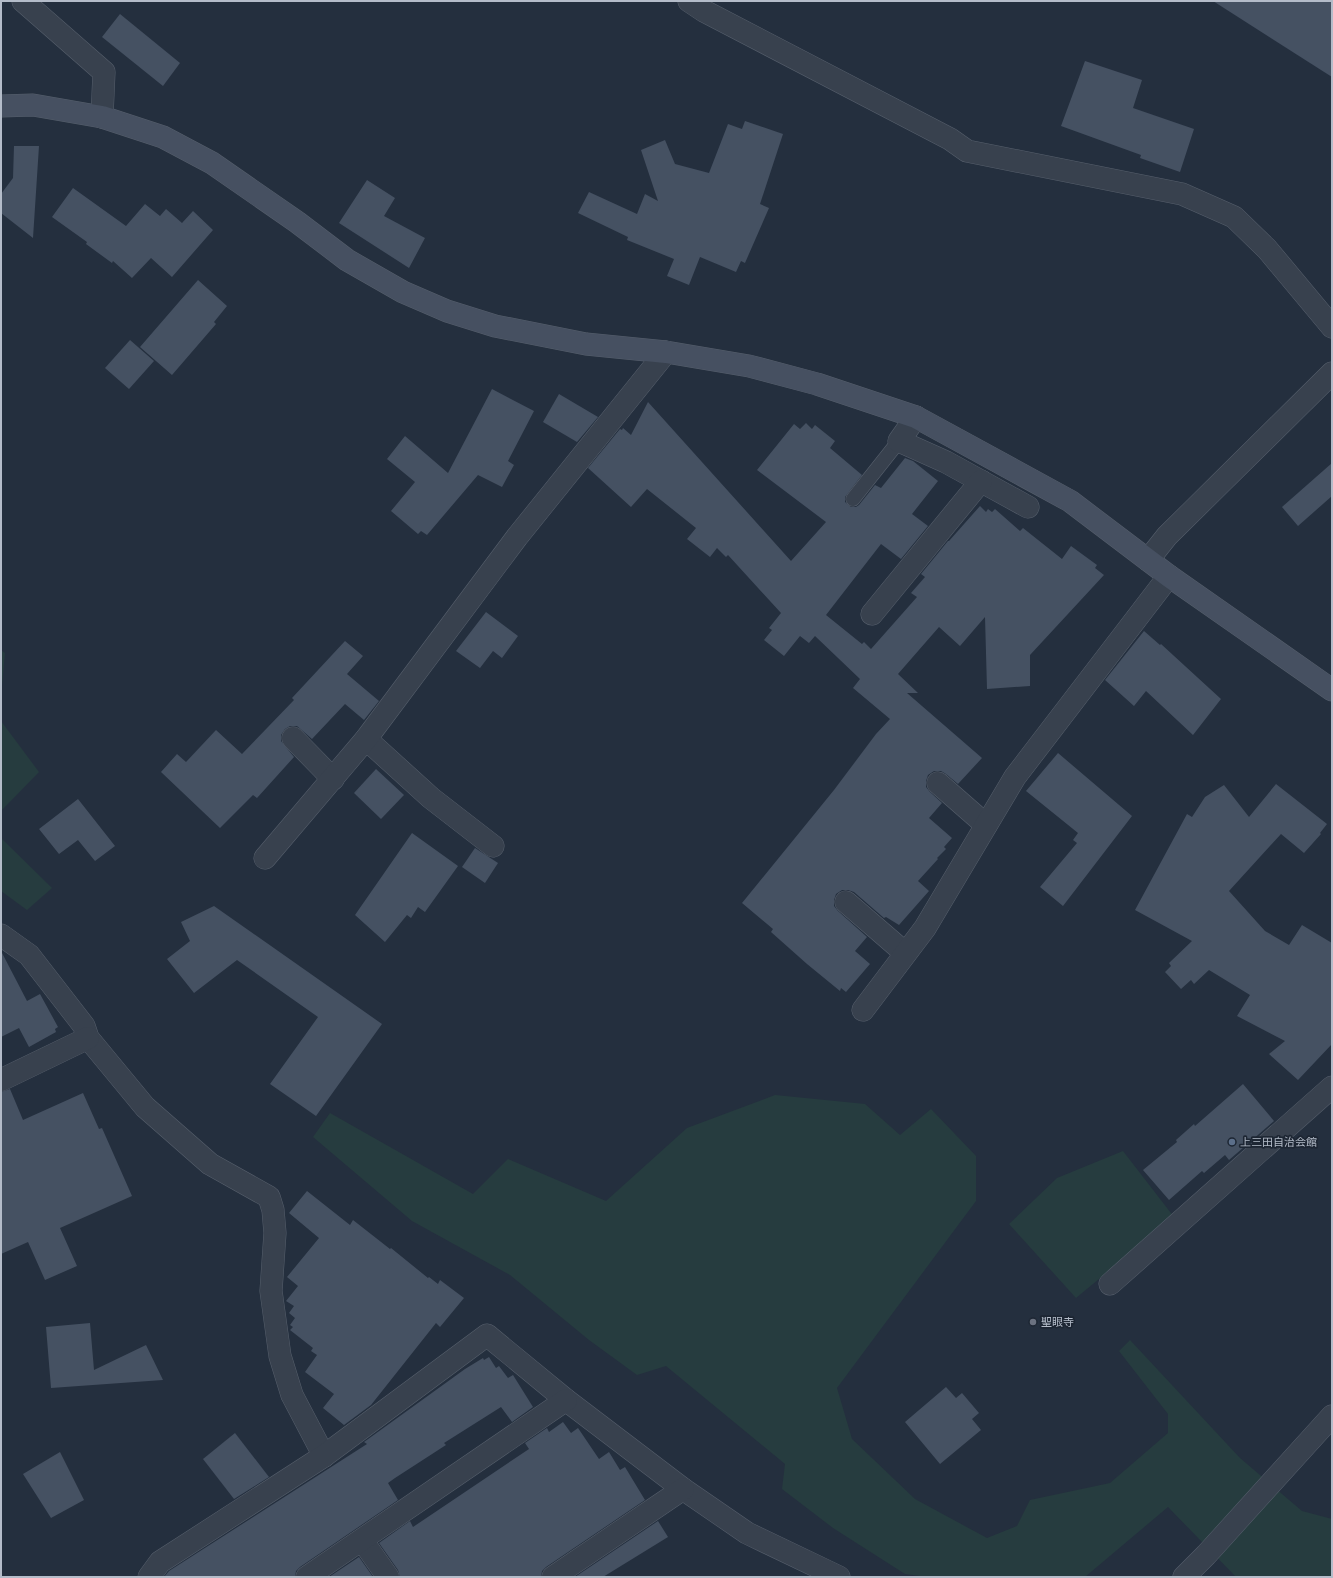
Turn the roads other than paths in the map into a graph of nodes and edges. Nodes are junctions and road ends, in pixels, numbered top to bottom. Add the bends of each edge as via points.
1 (23, 1) edge
2 (689, 1) edge
3 (1, 106) edge
4 (102, 117) junction
5 (1332, 327) edge
6 (666, 352) junction
7 (1332, 373) edge
8 (916, 417) junction
9 (900, 441) junction
10 (981, 481) junction
11 (853, 499) dead end
12 (1028, 507) dead end
13 (1148, 560) junction
14 (1169, 576) junction
15 (872, 614) dead end
16 (1332, 690) edge
17 (293, 738) dead end
18 (366, 739) junction
19 (333, 779) junction
20 (938, 783) dead end
21 (986, 825) junction
22 (493, 846) dead end
23 (265, 858) dead end
24 (846, 902) dead end
25 (1, 935) edge
26 (905, 953) junction
27 (863, 1010) dead end
28 (88, 1038) junction
29 (1, 1080) edge
30 (1332, 1087) edge
31 (1110, 1284) dead end
32 (566, 1400) junction
33 (1332, 1416) edge
34 (324, 1456) junction
35 (683, 1488) junction
36 (362, 1540) junction
37 (150, 1577) edge
38 (307, 1577) edge
39 (388, 1577) edge
40 (553, 1577) edge
41 (839, 1577) edge
42 (1184, 1577) edge

1 - 4 street via 104,72
2 - 5 street via 950,138 967,151 1182,194 1234,217 1267,249
3 - 4 street via 33,105
4 - 6 street via 163,137 212,163 347,260 404,292 447,311 495,326 586,344
6 - 8 street via 749,366 818,384
6 - 18 street via 517,537
7 - 13 street via 1166,536
8 - 9 street
8 - 13 street via 1070,502
9 - 10 street
9 - 11 lane
10 - 12 street
10 - 15 street
13 - 14 street
14 - 16 street
14 - 21 street via 1015,777
17 - 19 street
18 - 19 street
18 - 22 street via 430,798
19 - 23 street
20 - 21 street
21 - 26 street via 925,928
24 - 26 street
25 - 28 street via 29,955 84,1026
26 - 27 street
28 - 29 street
28 - 34 street via 145,1107 210,1164 269,1197 275,1233 271,1290 280,1356 292,1395
30 - 31 street
32 - 34 street via 487,1335
32 - 35 street
32 - 36 street
33 - 42 street
34 - 37 street via 160,1562
35 - 40 street
35 - 41 street via 747,1533
36 - 38 street
36 - 39 street

